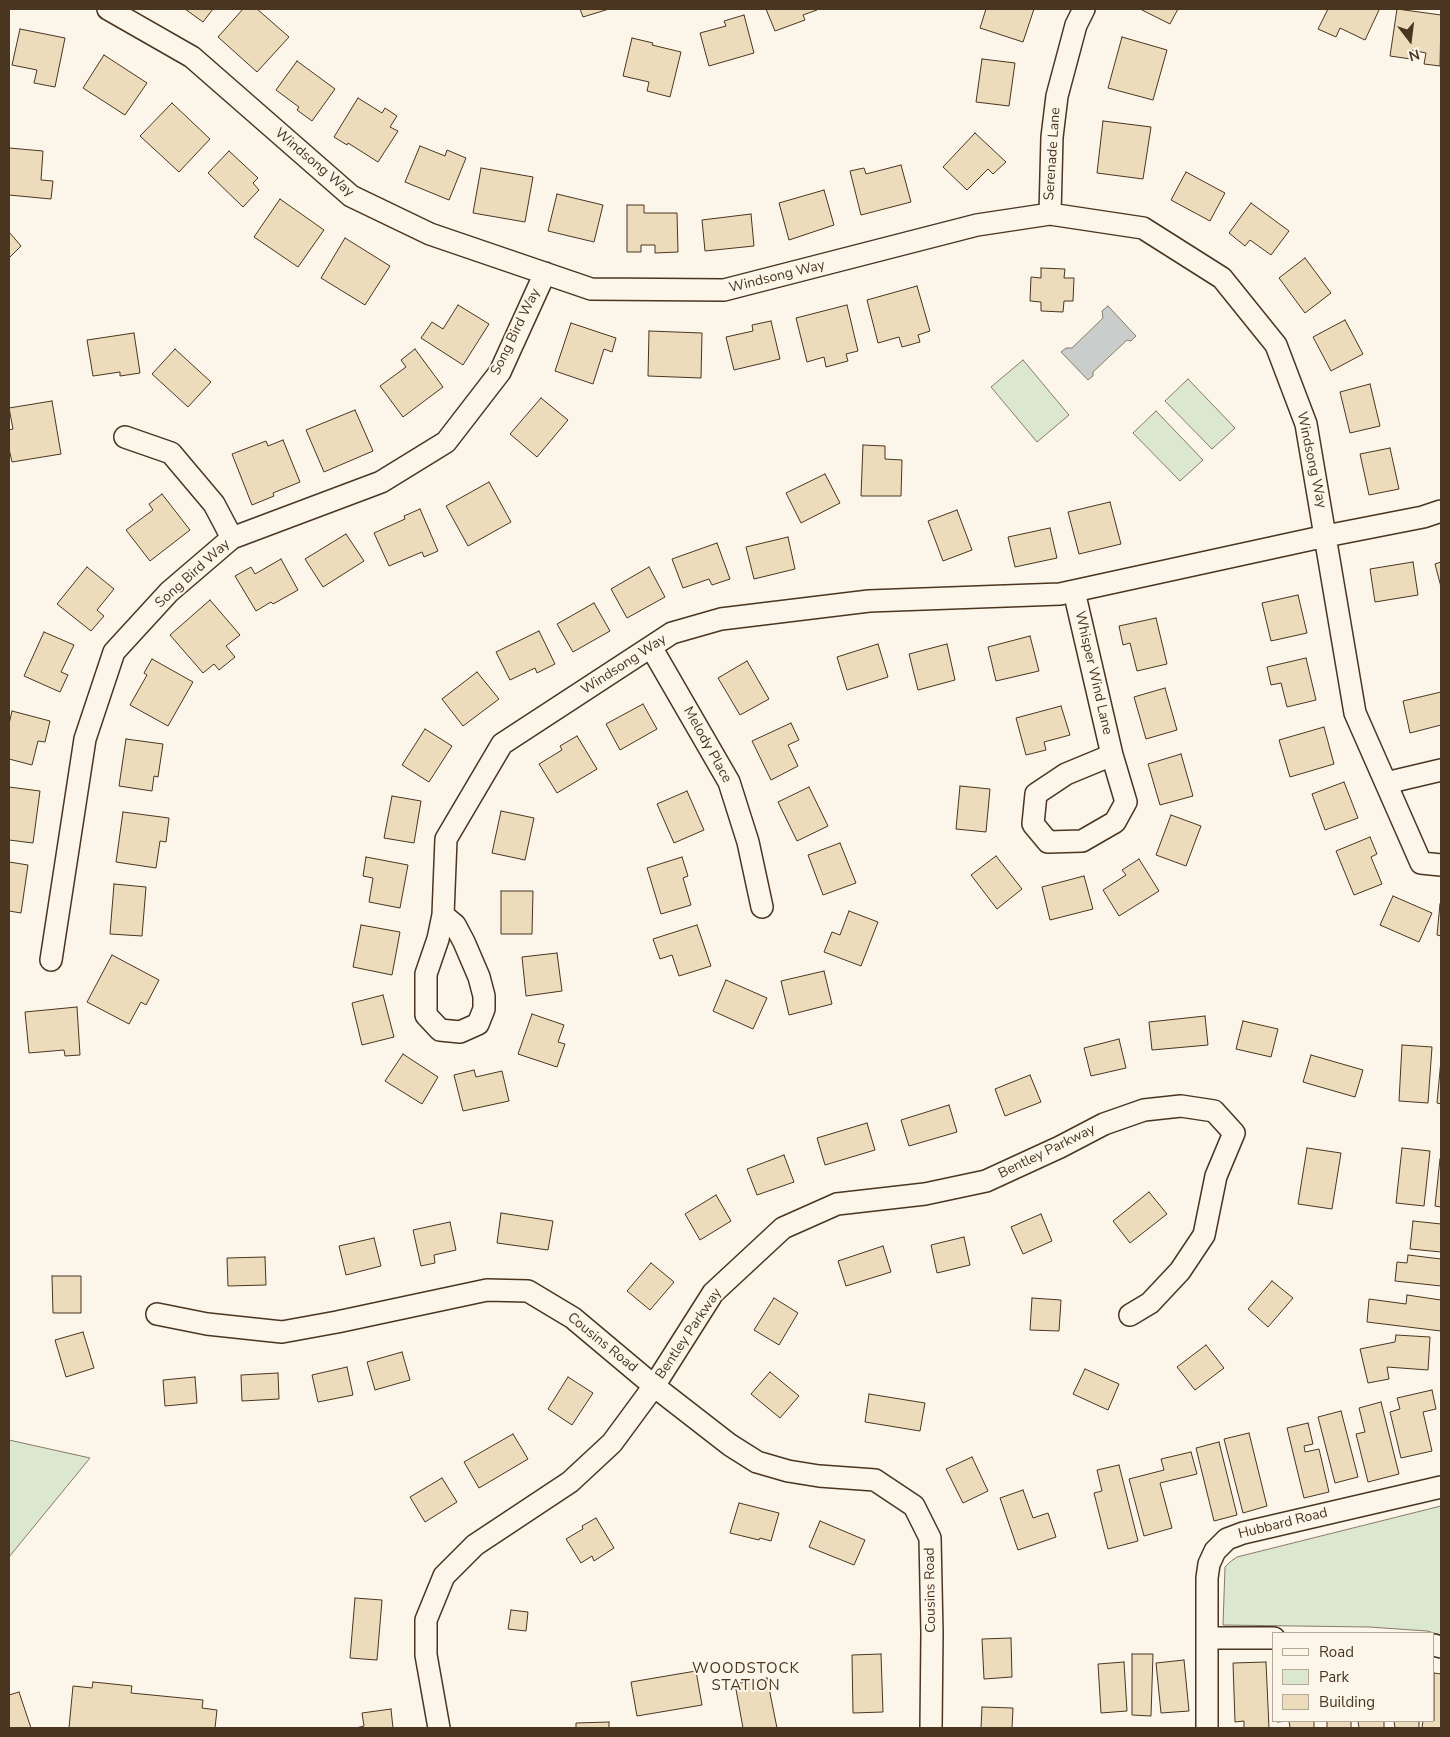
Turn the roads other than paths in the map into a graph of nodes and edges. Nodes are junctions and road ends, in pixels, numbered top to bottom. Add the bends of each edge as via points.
1 (108, 9) edge
2 (1084, 9) edge
3 (1050, 214) junction
4 (545, 273) junction
5 (126, 437) dead end
6 (1441, 511) edge
7 (1326, 536) junction
8 (232, 538) junction
9 (1074, 591) junction
10 (652, 647) junction
11 (1112, 755) junction
12 (1441, 770) edge
13 (1386, 783) junction
14 (1441, 865) edge
15 (762, 907) dead end
16 (443, 915) junction
17 (51, 960) dead end
18 (157, 1314) dead end
19 (1130, 1315) dead end
20 (654, 1386) junction
21 (1441, 1487) edge
22 (1207, 1638) junction
23 (1272, 1638) edge
24 (439, 1728) edge
25 (931, 1728) edge
26 (1207, 1728) edge

1 - 4 street, Windsong Way via 192,58 351,196 430,234
2 - 3 street, Serenade Lane via 1076,25 1057,96 1052,137
3 - 4 street, Windsong Way via 977,225 724,290 591,289
3 - 7 street, Windsong Way via 1143,228 1222,278 1276,345 1306,424
4 - 8 street, Song Bird Way via 500,372 446,442 381,482
5 - 8 street via 171,453 214,504
6 - 7 street, Windsong Way
7 - 9 street, Windsong Way
7 - 13 street, Windsong Way via 1355,713
8 - 17 street, Song Bird Way via 169,592 114,652 85,738
9 - 10 street, Windsong Way via 869,601 721,619 672,634
9 - 11 street, Whisper Wind Lane
10 - 15 street, Melody Place via 729,782 748,842
10 - 16 street, Windsong Way via 502,744 446,839
11 - 11 street, Whisper Wind Lane via 1066,774 1036,794 1033,824 1048,842 1082,841 1115,822 1126,802
12 - 13 street
13 - 14 street, Windsong Way via 1421,863
16 - 16 street, Windsong Way via 426,974 426,1015 440,1030 460,1032 478,1024 484,1009 484,996 464,942 454,925
18 - 20 street, Cousins Road via 207,1324 282,1332 488,1290 528,1291 574,1318
19 - 20 street, Bentley Parkway via 1150,1303 1180,1271 1204,1235 1216,1176 1234,1133 1214,1111 1180,1106 1144,1110 1104,1124 986,1181 925,1194 837,1204 783,1228 713,1293
20 - 24 street, Bentley Parkway via 612,1443 570,1482 475,1545 444,1576 426,1620 426,1655
20 - 25 street, Cousins Road via 757,1462 820,1476 875,1480 914,1506 930,1538
21 - 22 street, Hubbard Road via 1227,1539 1215,1551 1209,1564
22 - 23 street
22 - 26 street, Hubbard Road

